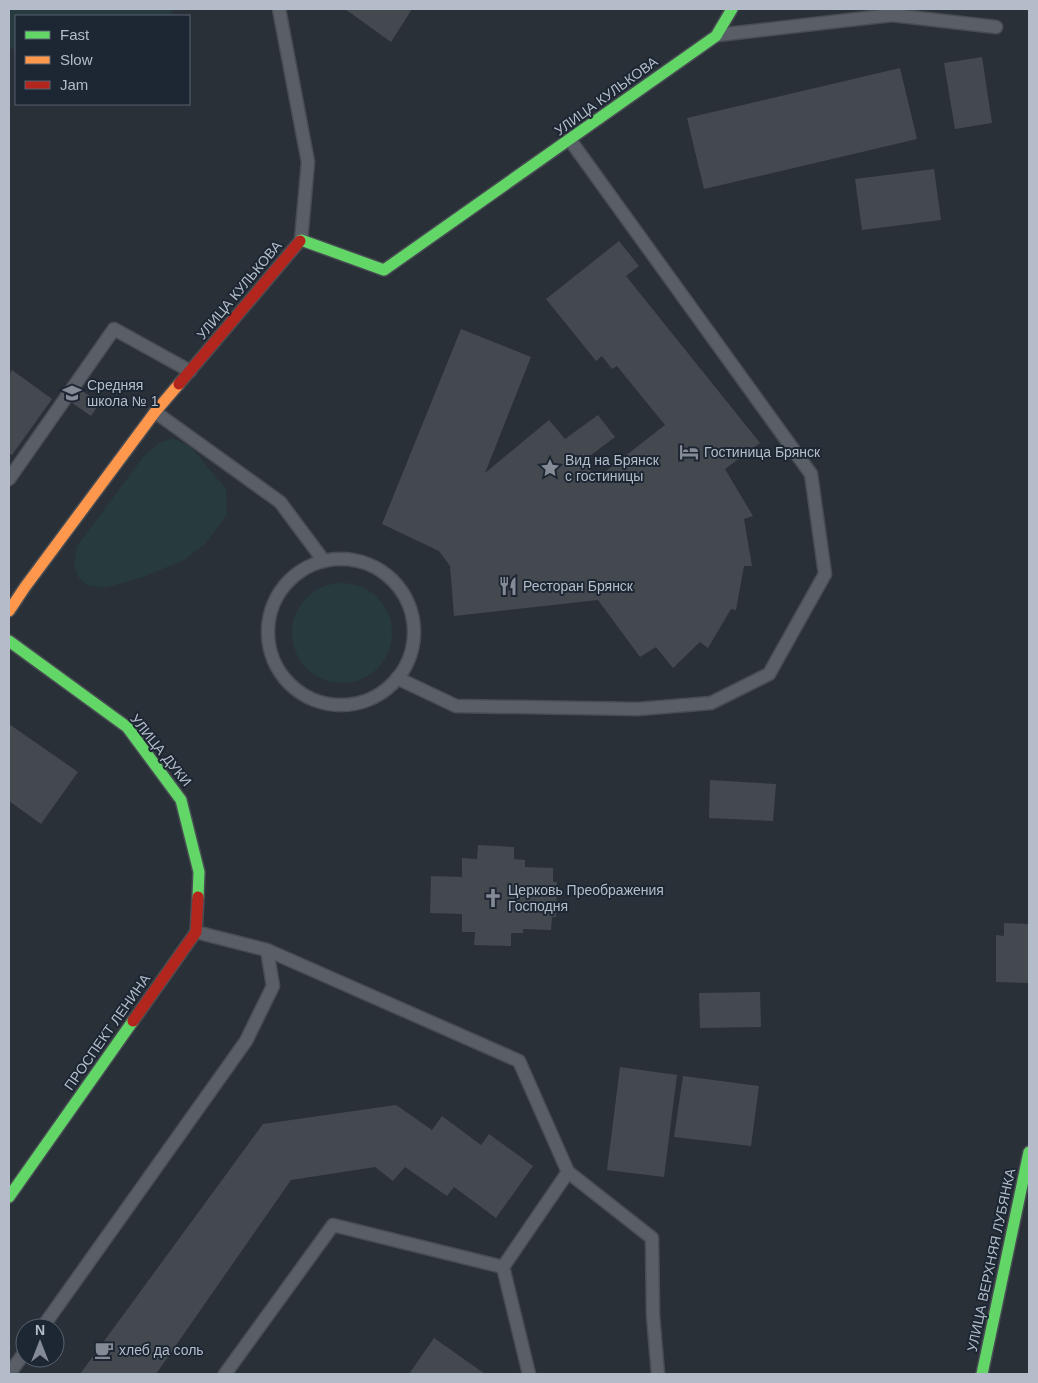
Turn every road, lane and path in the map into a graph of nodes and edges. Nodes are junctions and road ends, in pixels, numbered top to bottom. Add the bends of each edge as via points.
1 (279, 9) edge
2 (732, 9) edge
3 (996, 27) dead end
4 (716, 36) junction
5 (570, 140) junction
6 (301, 240) junction
7 (190, 371) junction
8 (156, 412) junction
9 (9, 480) edge
10 (324, 561) junction
11 (9, 611) edge
12 (9, 640) edge
13 (397, 678) junction
14 (196, 932) junction
15 (267, 950) junction
16 (1029, 1152) edge
17 (568, 1172) junction
18 (9, 1198) edge
19 (503, 1267) junction
20 (49, 1318) edge
21 (225, 1374) edge
22 (529, 1374) edge
23 (658, 1374) edge
24 (982, 1374) edge

1 - 6 lane via 308,162
2 - 4 street
3 - 4 lane via 892,15
4 - 5 street, УЛИЦА КУЛЬКОВА
5 - 6 street, УЛИЦА КУЛЬКОВА via 384,270
5 - 13 lane via 811,474 825,574 769,674 711,703 638,709 456,706
6 - 7 street, УЛИЦА КУЛЬКОВА
7 - 8 street, УЛИЦА КУЛЬКОВА
7 - 9 lane via 114,329
8 - 10 lane via 280,502
8 - 11 street, УЛИЦА КУЛЬКОВА
10 - 13 lane via 348,559 371,565 391,578 406,598 414,620 414,645 406,668
10 - 13 lane via 301,571 284,587 272,608 269,640 272,656 283,677 300,693 323,703 347,705 370,699
12 - 14 street, УЛИЦА ДУКИ via 127,727 181,800 199,872
14 - 15 lane
14 - 18 street, ПРОСПЕКТ ЛЕНИНА
15 - 17 lane via 519,1060
15 - 20 lane via 273,986 246,1041
16 - 24 street, УЛИЦА ВЕРХНЯЯ ЛУБЯНКА
17 - 19 lane
17 - 23 lane via 652,1238
19 - 21 lane via 333,1225
19 - 22 lane

